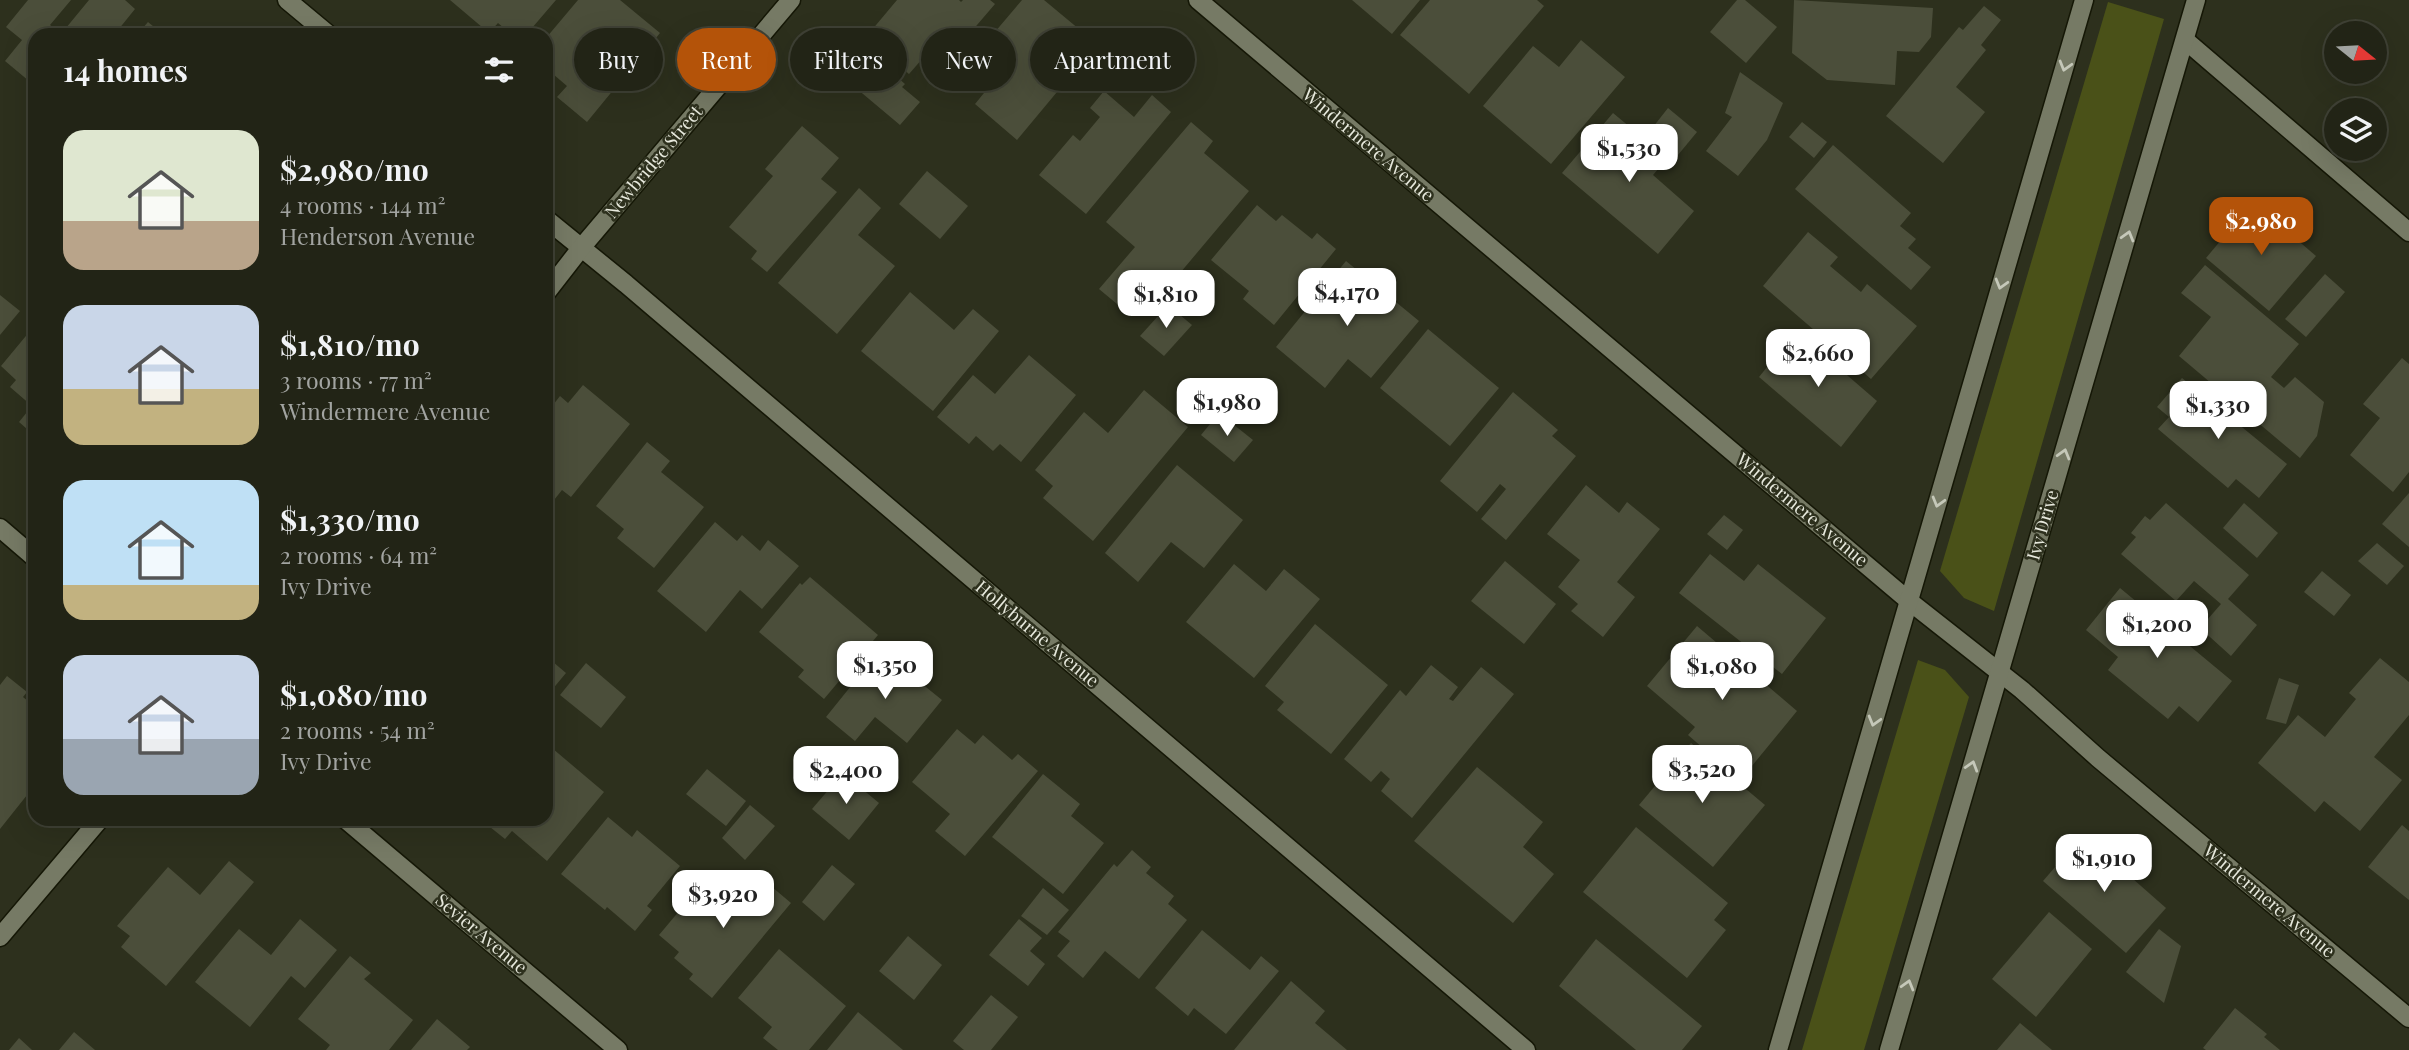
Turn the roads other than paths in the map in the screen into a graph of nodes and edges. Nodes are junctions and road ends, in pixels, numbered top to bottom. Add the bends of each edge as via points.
1 (287, 0) edge
2 (792, 0) edge
3 (1198, 0) edge
4 (2084, 0) edge
5 (2196, 0) edge
6 (321, 28) edge
7 (2185, 40) junction
8 (553, 225) edge
9 (2409, 232) edge
10 (581, 248) junction
11 (553, 284) edge
12 (0, 528) edge
13 (28, 552) edge
14 (1909, 600) junction
15 (2000, 672) junction
16 (94, 826) edge
17 (353, 826) edge
18 (0, 937) edge
19 (2409, 1018) edge
20 (618, 1050) edge
21 (1526, 1050) edge
22 (1778, 1050) edge
23 (1889, 1050) edge

1 - 6 street
2 - 10 street, Newbridge Street
3 - 14 street, Windermere Avenue
4 -> 14 street
5 - 7 street, Ivy Drive
7 - 9 street
15 -> 7 street, Ivy Drive
8 - 10 street, Hollyburne Avenue
10 - 11 street, Newbridge Street
10 - 21 street, Hollyburne Avenue
12 - 13 street
14 - 15 street, Windermere Avenue
14 -> 22 street
15 - 19 street, Windermere Avenue
23 -> 15 street, Ivy Drive
16 - 18 street
17 - 20 street, Sevier Avenue

